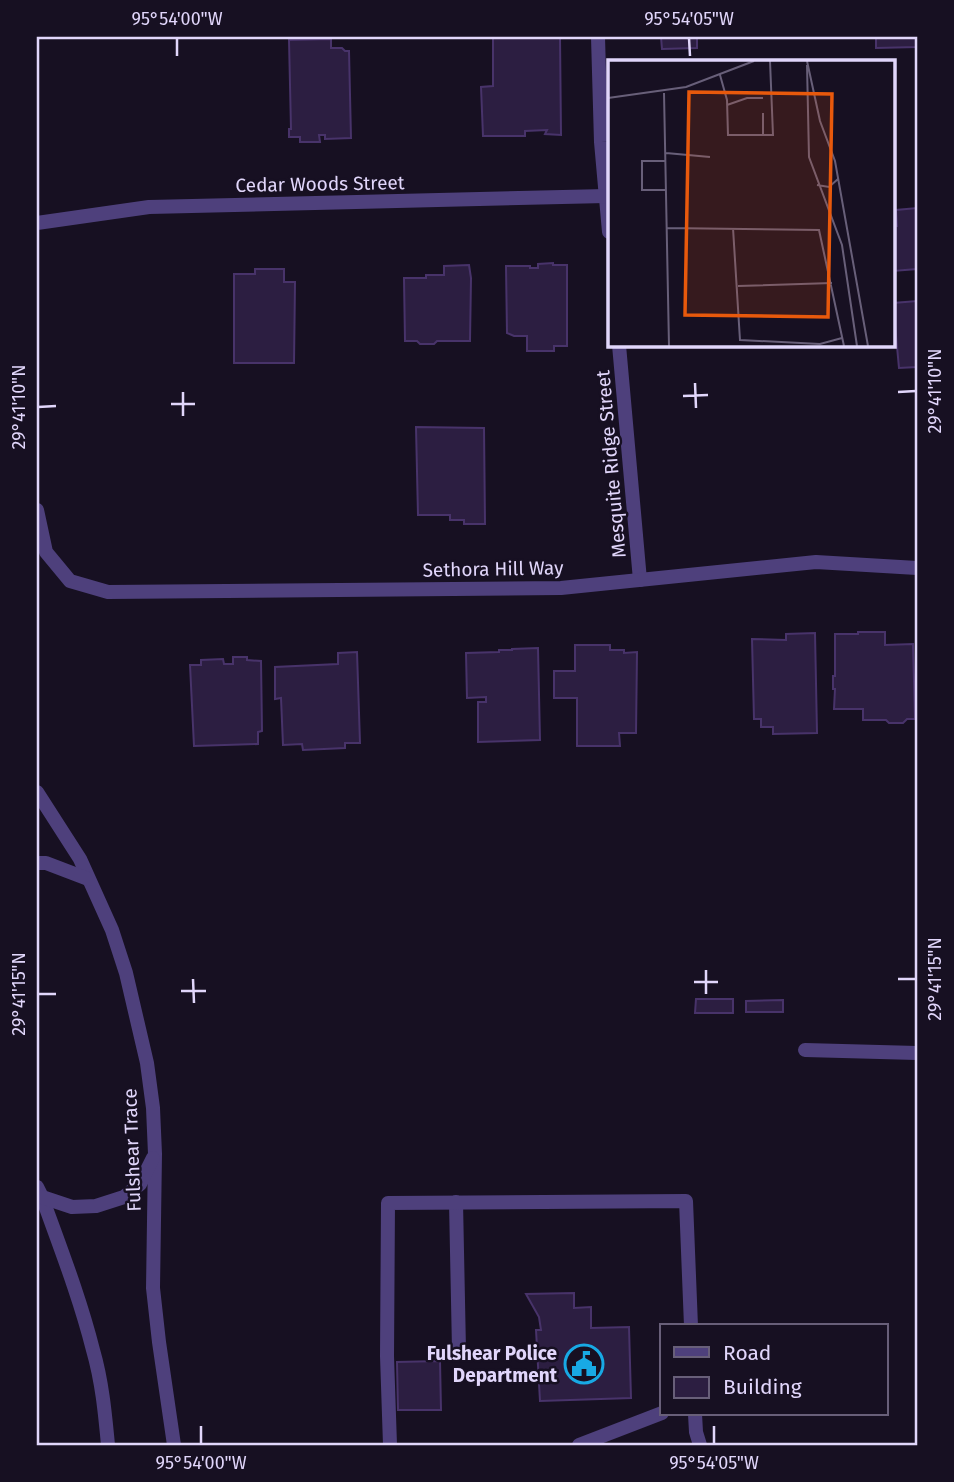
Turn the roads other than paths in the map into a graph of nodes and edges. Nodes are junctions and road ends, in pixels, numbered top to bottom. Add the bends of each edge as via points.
1 (598, 37) edge
2 (606, 196) junction
3 (608, 220) edge
4 (37, 223) edge
5 (619, 346) edge
6 (37, 510) edge
7 (917, 568) edge
8 (640, 580) junction
9 (37, 792) edge
10 (37, 863) edge
11 (89, 879) junction
12 (805, 1050) dead end
13 (917, 1053) edge
14 (155, 1154) junction
15 (40, 1192) edge
16 (456, 1202) junction
17 (691, 1324) edge
18 (459, 1350) dead end
19 (660, 1414) edge
20 (695, 1416) edge
21 (108, 1445) edge
22 (174, 1445) edge
23 (390, 1445) edge
24 (579, 1445) edge
25 (700, 1445) edge

1 - 2 street
2 - 3 street
2 - 4 street, Cedar Woods Street via 149,207
5 - 8 street, Mesquite Ridge Street
6 - 8 street, Sethora Hill Way via 46,552 70,581 108,592 561,588
7 - 8 street, Sethora Hill Way via 816,562
9 - 11 street, Fulshear Trace
10 - 11 street
11 - 14 street, Fulshear Trace via 126,973 147,1063
12 - 13 street
14 - 15 street via 140,1184 124,1197 96,1206 72,1207
14 - 22 street, Fulshear Trace via 153,1288
15 - 21 street via 94,1352
16 - 17 street via 686,1201
16 - 18 street
16 - 23 street via 388,1203
19 - 24 street
20 - 25 street

